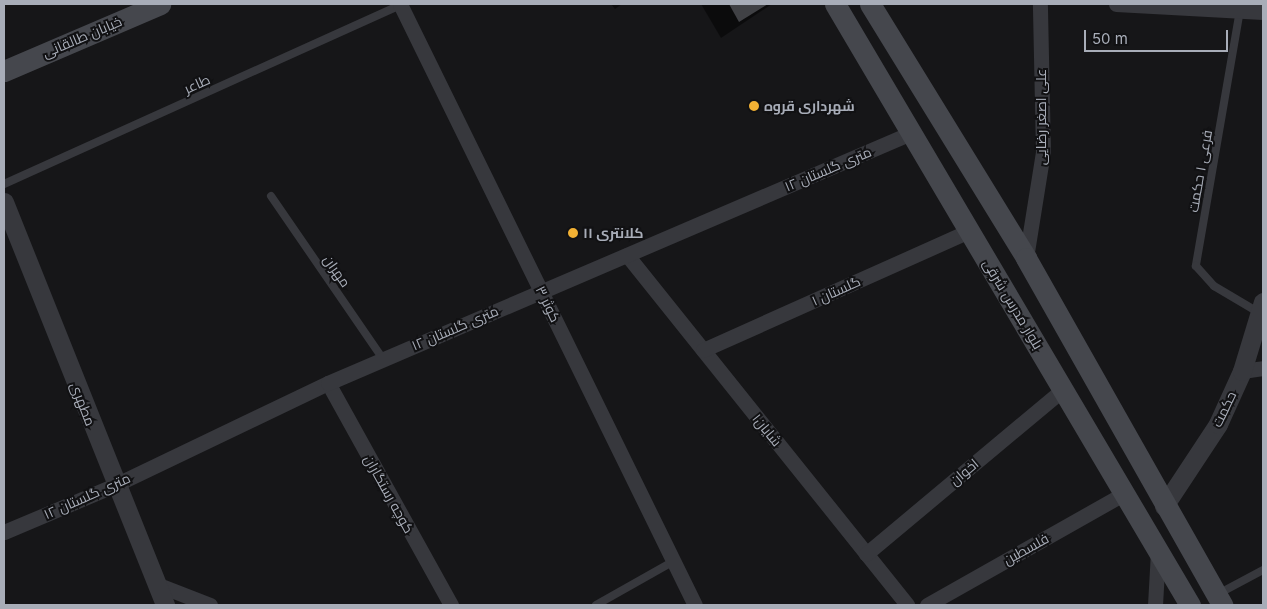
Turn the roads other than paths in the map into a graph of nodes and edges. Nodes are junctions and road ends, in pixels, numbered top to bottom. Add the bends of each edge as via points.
1 (160, 4) edge
2 (835, 4) edge
3 (870, 4) edge
4 (1040, 4) edge
5 (1116, 4) edge
6 (400, 5) edge
7 (1178, 6) edge
8 (1241, 7) edge
9 (1263, 12) edge
10 (4, 71) edge
11 (911, 133) junction
12 (4, 184) edge
13 (271, 196) dead end
14 (4, 202) edge
15 (970, 231) junction
16 (627, 255) junction
17 (1026, 258) junction
18 (541, 292) junction
19 (1261, 307) edge
20 (703, 350) junction
21 (383, 359) junction
22 (1263, 368) edge
23 (1242, 371) junction
24 (328, 383) junction
25 (1063, 389) junction
26 (115, 485) junction
27 (1124, 494) junction
28 (1164, 506) junction
29 (4, 532) edge
30 (1158, 551) junction
31 (866, 554) junction
32 (674, 561) junction
33 (1263, 570) edge
34 (156, 584) junction
35 (1219, 600) edge
36 (164, 605) edge
37 (210, 605) edge
38 (451, 605) edge
39 (596, 605) edge
40 (695, 605) edge
41 (907, 605) edge
42 (927, 605) edge
43 (1155, 605) edge
44 (1190, 605) edge

1 - 10 main road, خیابان طالقانی
2 - 11 main road, بلوار مدرس شرقی
3 - 17 main road
4 - 17 street, علی اصغر رضایی via 1043,152
5 - 7 street
6 - 12 lane, طاعر
6 - 18 street, کوثر ۳
7 - 8 street
8 - 9 street
8 - 19 lane, فرعی ۱ حکمت via 1196,266 1214,286
11 - 15 main road, بلوار مدرس شرقی
11 - 16 street, ۱۲ متری گلستان
13 - 21 lane, مهران
14 - 26 street, مطهری
15 - 20 street, گلستان ۱
15 - 25 main road, بلوار مدرس شرقی
16 - 18 street, ۱۲ متری گلستان
16 - 20 street, شایان۱
17 - 28 main road
18 - 21 street, ۱۲ متری گلستان
18 - 32 street, کوثر ۳
19 - 23 street, حکمت
20 - 31 street, شایان۱
21 - 24 street, ۱۲ متری گلستان
22 - 23 street
23 - 28 street, حکمت via 1218,424
24 - 26 street, ۱۲ متری گلستان
24 - 38 street, کوچه رستگاران
25 - 27 main road, بلوار مدرس شرقی
25 - 31 street, اخوان
26 - 29 street, ۱۲ متری گلستان
26 - 34 street, مطهری
27 - 30 main road, بلوار مدرس شرقی
27 - 42 street, فلسطین
28 - 35 main road
30 - 43 street
30 - 44 main road, بلوار مدرس شرقی
31 - 41 street, شایان۱
32 - 39 lane
32 - 40 street, کوثر ۳
33 - 35 lane
34 - 36 street, مطهری
34 - 37 street

